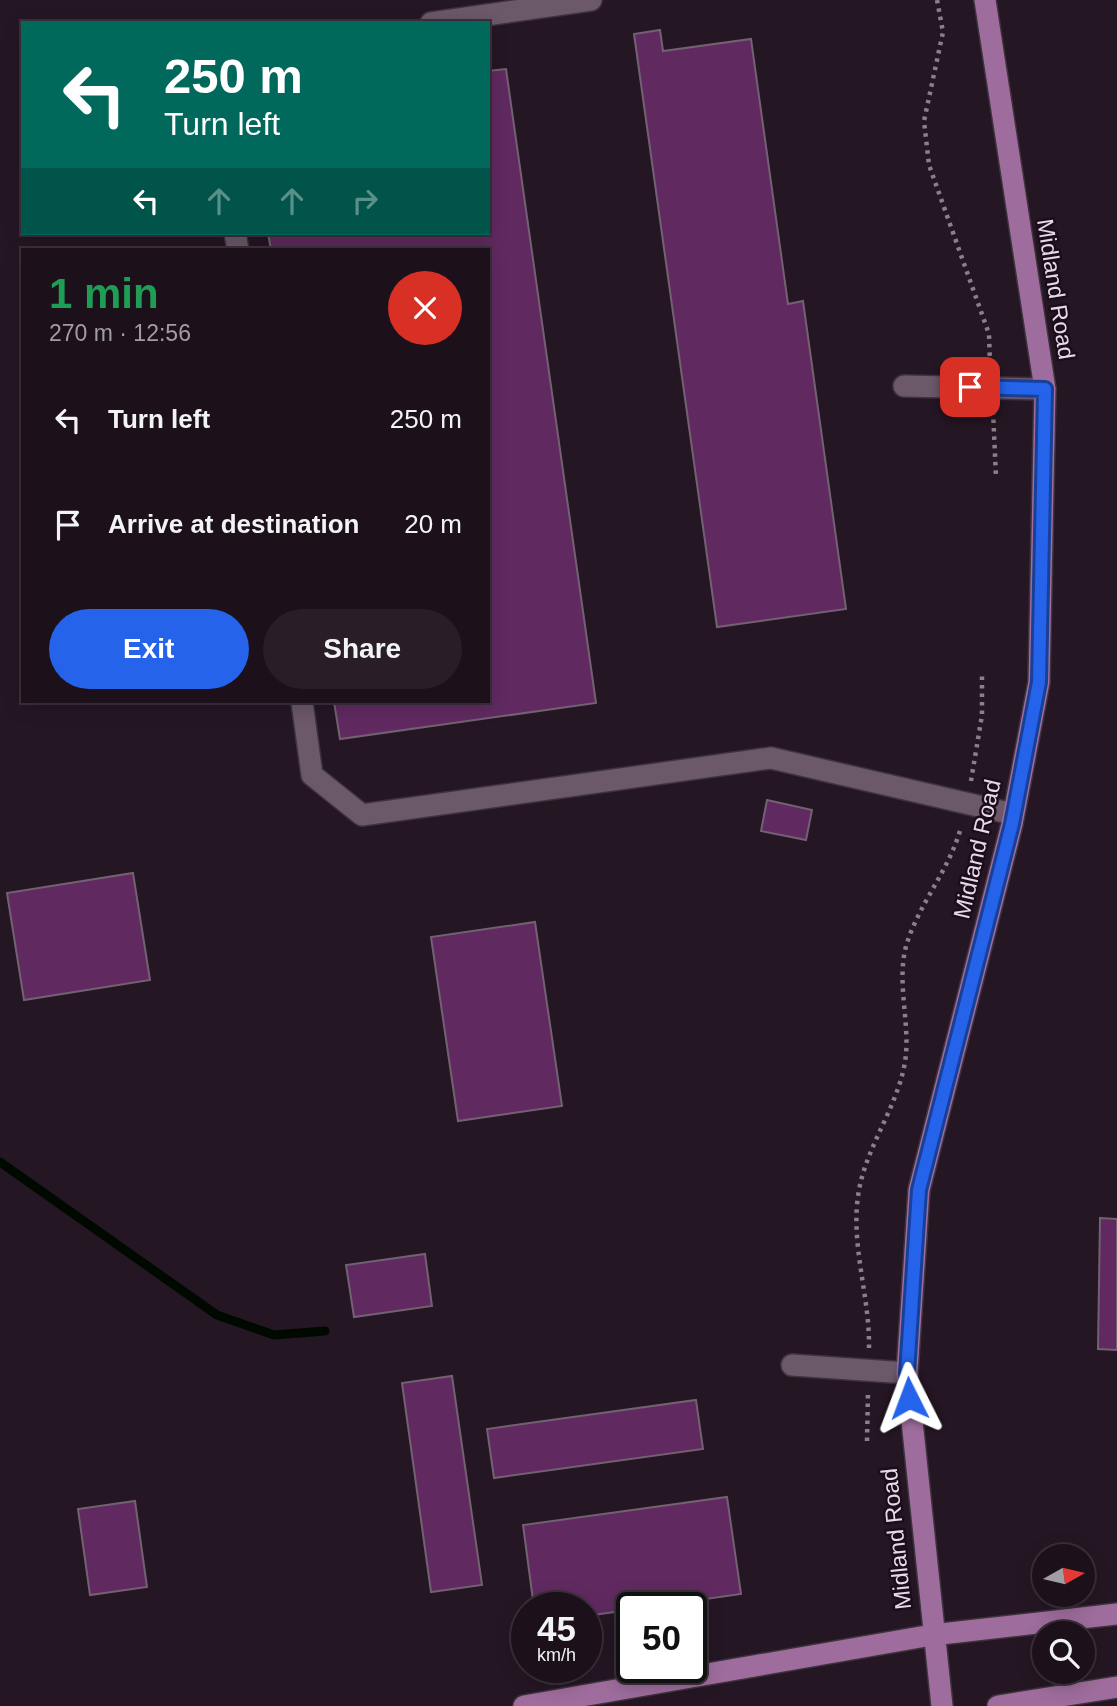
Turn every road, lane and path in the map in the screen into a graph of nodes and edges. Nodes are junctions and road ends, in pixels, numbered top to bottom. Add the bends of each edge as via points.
1 (591, 0) edge
2 (937, 0) edge
3 (985, 0) edge
4 (445, 21) edge
5 (904, 386) dead end
6 (991, 388) junction
7 (1045, 389) junction
8 (996, 477) dead end
9 (982, 674) dead end
10 (302, 703) edge
11 (967, 804) junction
12 (1013, 814) junction
13 (792, 1364) dead end
14 (869, 1372) junction
15 (907, 1373) junction
16 (867, 1441) dead end
17 (1117, 1614) edge
18 (932, 1636) junction
19 (1117, 1687) edge
20 (524, 1706) edge
21 (942, 1706) edge
22 (998, 1706) edge

1 - 4 lane
2 - 6 path via 943,32 924,121 929,165 989,334
3 - 7 main road, Midland Road
5 - 6 lane
6 - 7 lane
6 - 8 path
7 - 12 main road, Midland Road via 1039,682
9 - 11 path via 982,715
10 - 11 lane via 312,775 362,816 772,758
11 - 12 lane
11 - 14 path via 954,854 907,943 906,1055 860,1184 855,1241 870,1316
12 - 15 main road, Midland Road via 919,1190
13 - 14 lane
14 - 15 lane
14 - 16 path
15 - 18 main road, Midland Road
17 - 18 main road
18 - 20 main road
18 - 21 main road, Midland Road
19 - 22 main road

